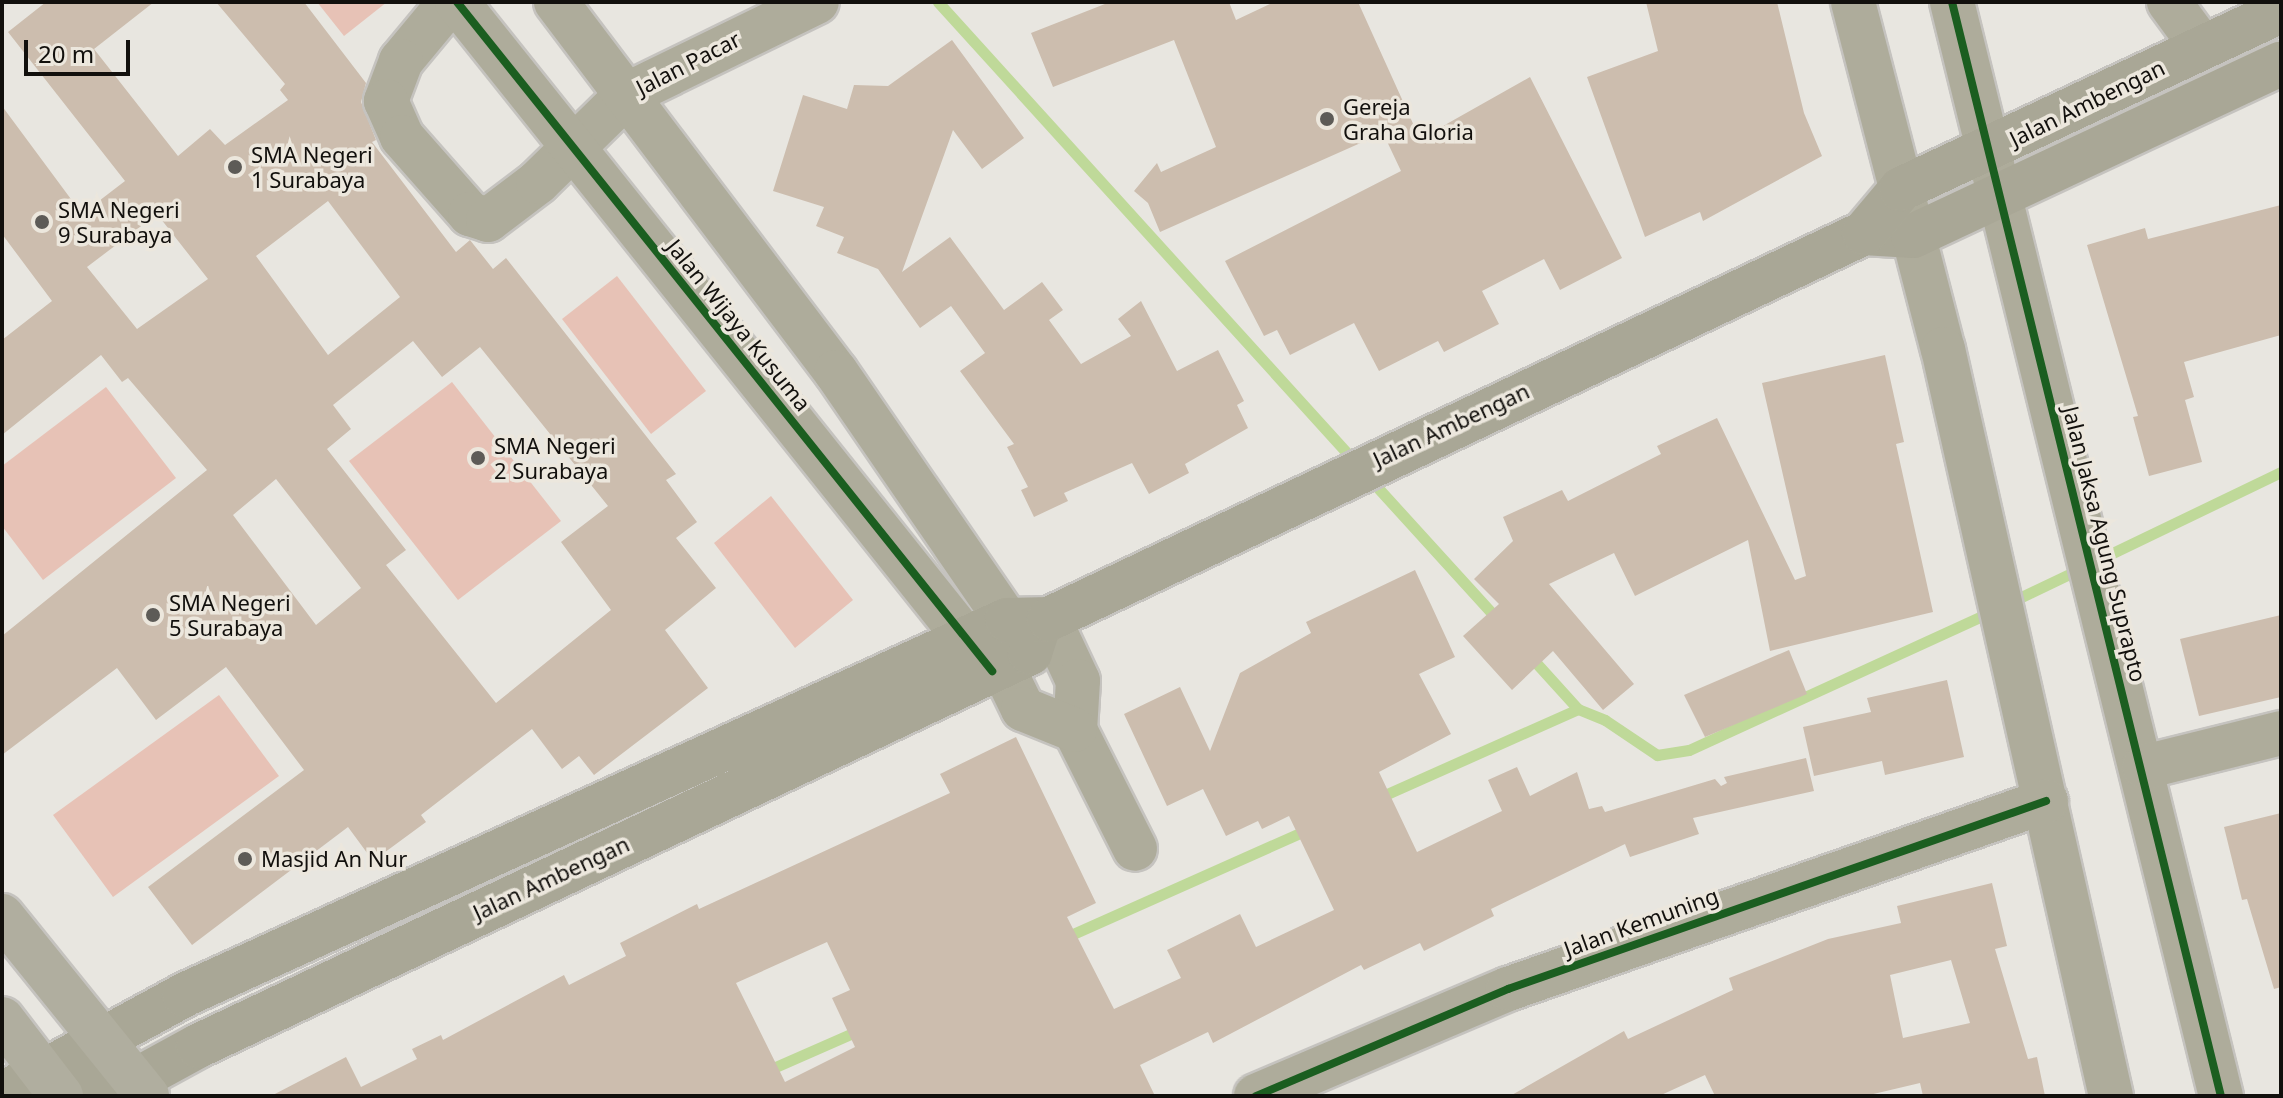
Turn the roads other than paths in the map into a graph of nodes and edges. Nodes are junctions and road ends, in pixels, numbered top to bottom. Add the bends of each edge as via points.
1 (450, 2) edge
2 (457, 2) edge
3 (556, 2) edge
4 (817, 2) edge
5 (1853, 2) edge
6 (1952, 2) edge
7 (2169, 2) edge
8 (2281, 11) edge
9 (2202, 47) junction
10 (2281, 64) edge
11 (628, 94) junction
12 (574, 147) junction
13 (1988, 151) junction
14 (1901, 189) junction
15 (2002, 198) junction
16 (1864, 233) junction
17 (1913, 236) junction
18 (1012, 641) junction
19 (1075, 730) junction
20 (2281, 733) edge
21 (2144, 767) junction
22 (2046, 801) junction
23 (1135, 849) dead end
24 (2, 916) edge
25 (2, 1019) edge
26 (101, 1039) junction
27 (51, 1083) edge
28 (141, 1089) edge
29 (2, 1094) edge
30 (1256, 1096) edge
31 (2111, 1096) edge
32 (2221, 1096) edge

1 - 12 street, Jalan Pacar via 401,61 391,82 386,101 402,137 470,214 488,220
2 - 12 street, Jalan Wijaya Kusuma
3 - 11 street, Jalan Wijaya Kusuma
4 - 11 street, Jalan Pacar
5 - 14 street
6 - 13 street, Jalan Jaksa Agung Suprapto
7 - 9 street
8 - 9 main road, Jalan Ambengan
9 - 13 main road, Jalan Ambengan
10 - 15 main road, Jalan Ambengan
11 - 12 street, Jalan Pacar
11 - 18 street, Jalan Wijaya Kusuma via 836,372
12 - 18 street, Jalan Wijaya Kusuma
13 - 14 main road, Jalan Ambengan
13 - 15 street, Jalan Jaksa Agung Suprapto
14 - 16 main road, Jalan Ambengan
14 - 17 street
15 - 17 main road, Jalan Ambengan
15 - 21 street, Jalan Jaksa Agung Suprapto
16 - 17 main road, Jalan Ambengan
16 - 18 main road, Jalan Ambengan via 1391,453
17 - 22 street
18 - 19 street via 1023,709
18 - 19 street via 1078,681
18 - 26 main road, Jalan Ambengan via 184,995
18 - 28 main road, Jalan Ambengan via 198,1046
19 - 23 street
20 - 21 street
21 - 32 street, Jalan Jaksa Agung Suprapto
22 - 30 street, Jalan Kemuning via 1508,989
22 - 31 street
24 - 26 highway
25 - 27 highway
26 - 27 main road, Jalan Ambengan
26 - 28 highway
27 - 28 main road, Jalan Ambengan
27 - 29 main road, Jalan Ambengan

